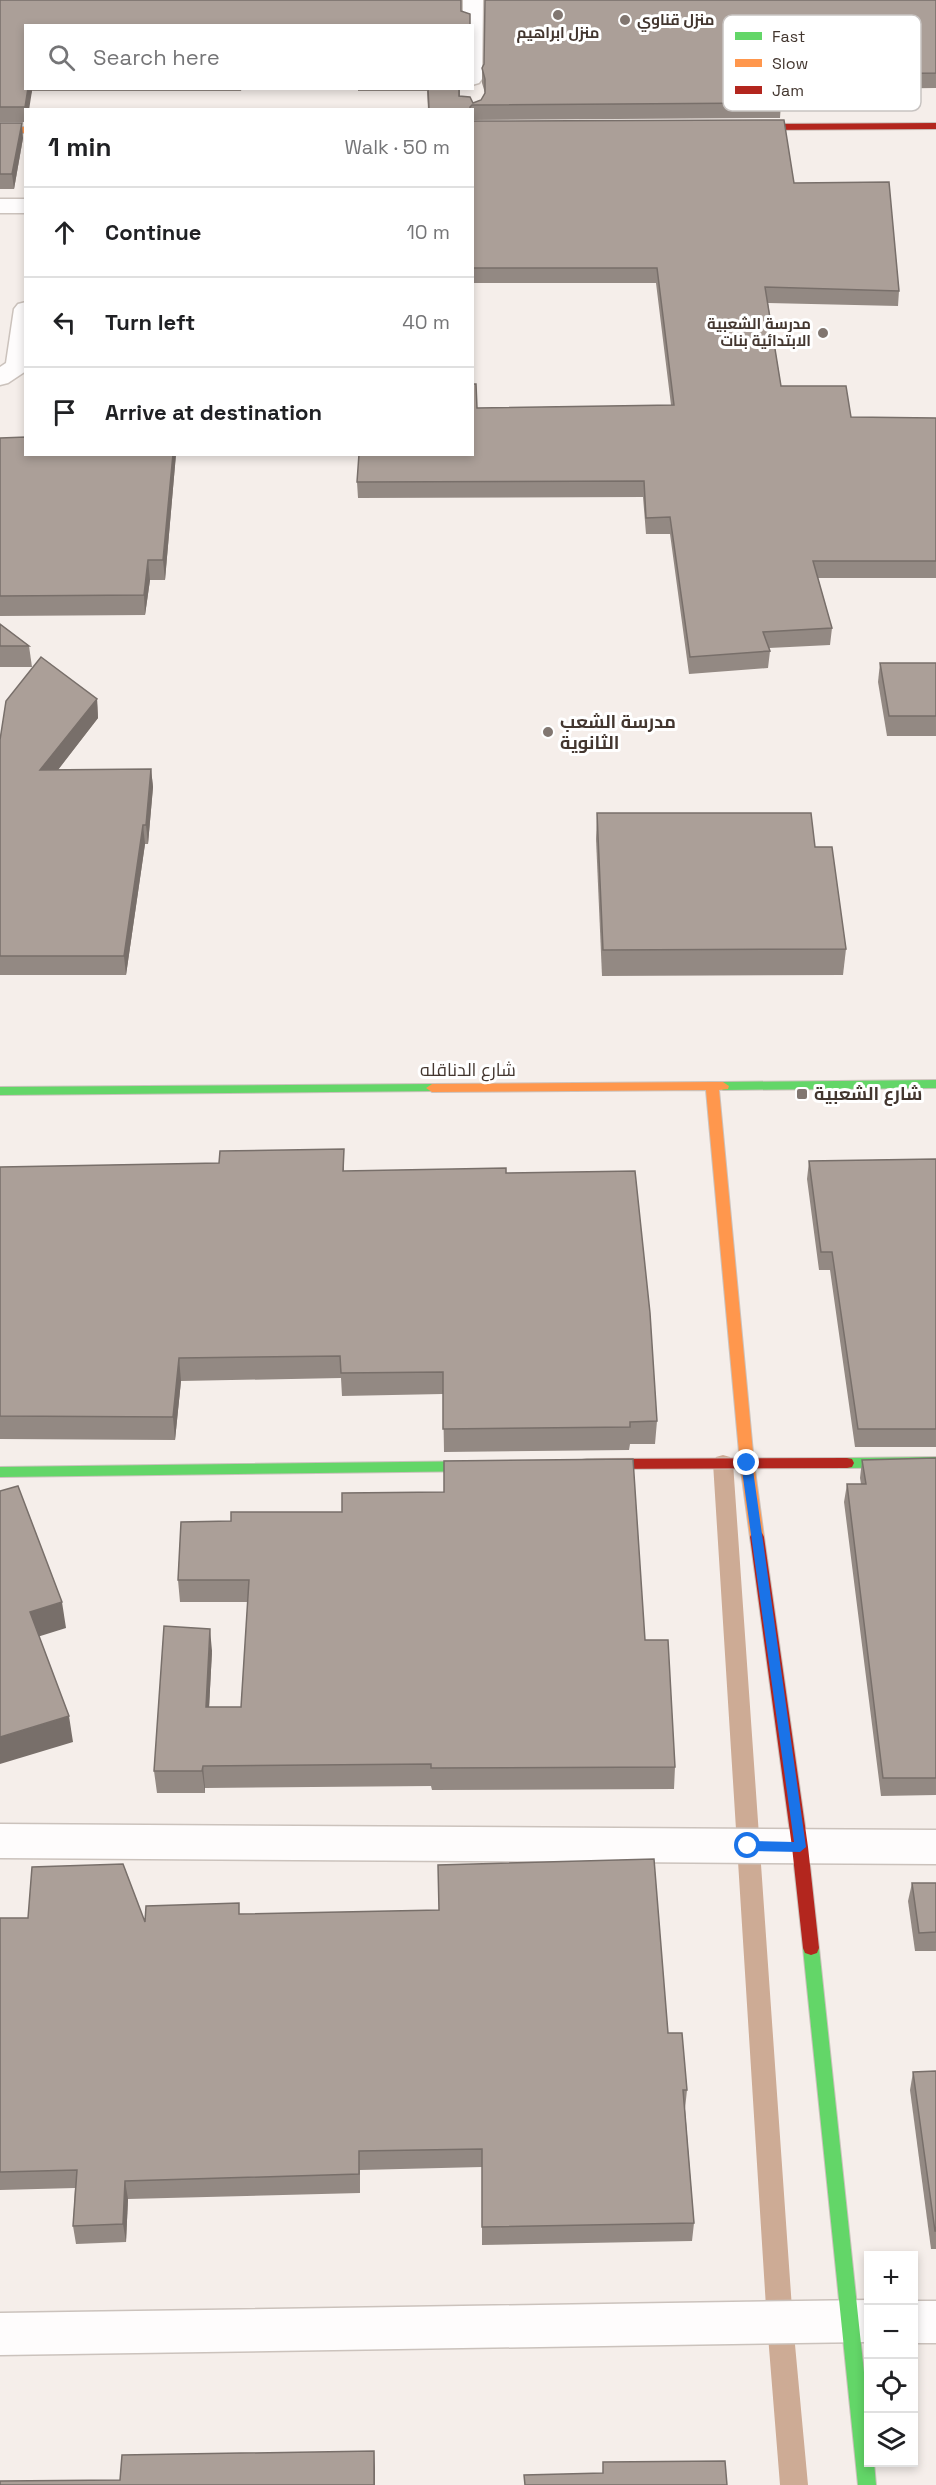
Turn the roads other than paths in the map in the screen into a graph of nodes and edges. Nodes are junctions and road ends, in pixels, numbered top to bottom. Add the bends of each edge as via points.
1 (473, 0) edge
2 (473, 24) edge
3 (936, 126) edge
4 (722, 127) edge
5 (0, 130) edge
6 (24, 130) edge
7 (0, 206) edge
8 (24, 206) edge
9 (24, 322) edge
10 (0, 378) edge
11 (936, 1084) edge
12 (712, 1086) junction
13 (0, 1091) edge
14 (936, 1462) edge
15 (747, 1463) junction
16 (569, 1465) edge
17 (498, 1466) edge
18 (0, 1472) edge
19 (0, 1842) edge
20 (800, 1847) junction
21 (936, 1847) edge
22 (859, 2321) edge
23 (918, 2322) edge
24 (936, 2322) edge
25 (0, 2334) edge
26 (867, 2485) edge

1 - 2 street
3 - 4 street
5 - 6 street
7 - 8 street
9 - 10 street via 17,366
11 - 12 street, شارع الدناقله
12 - 13 street, شارع الدناقله
12 - 15 street
14 - 15 street
15 - 16 street
15 - 20 street
17 - 18 street
19 - 20 street
20 - 21 street
20 - 22 street
22 - 25 street
22 - 26 street
23 - 24 street

